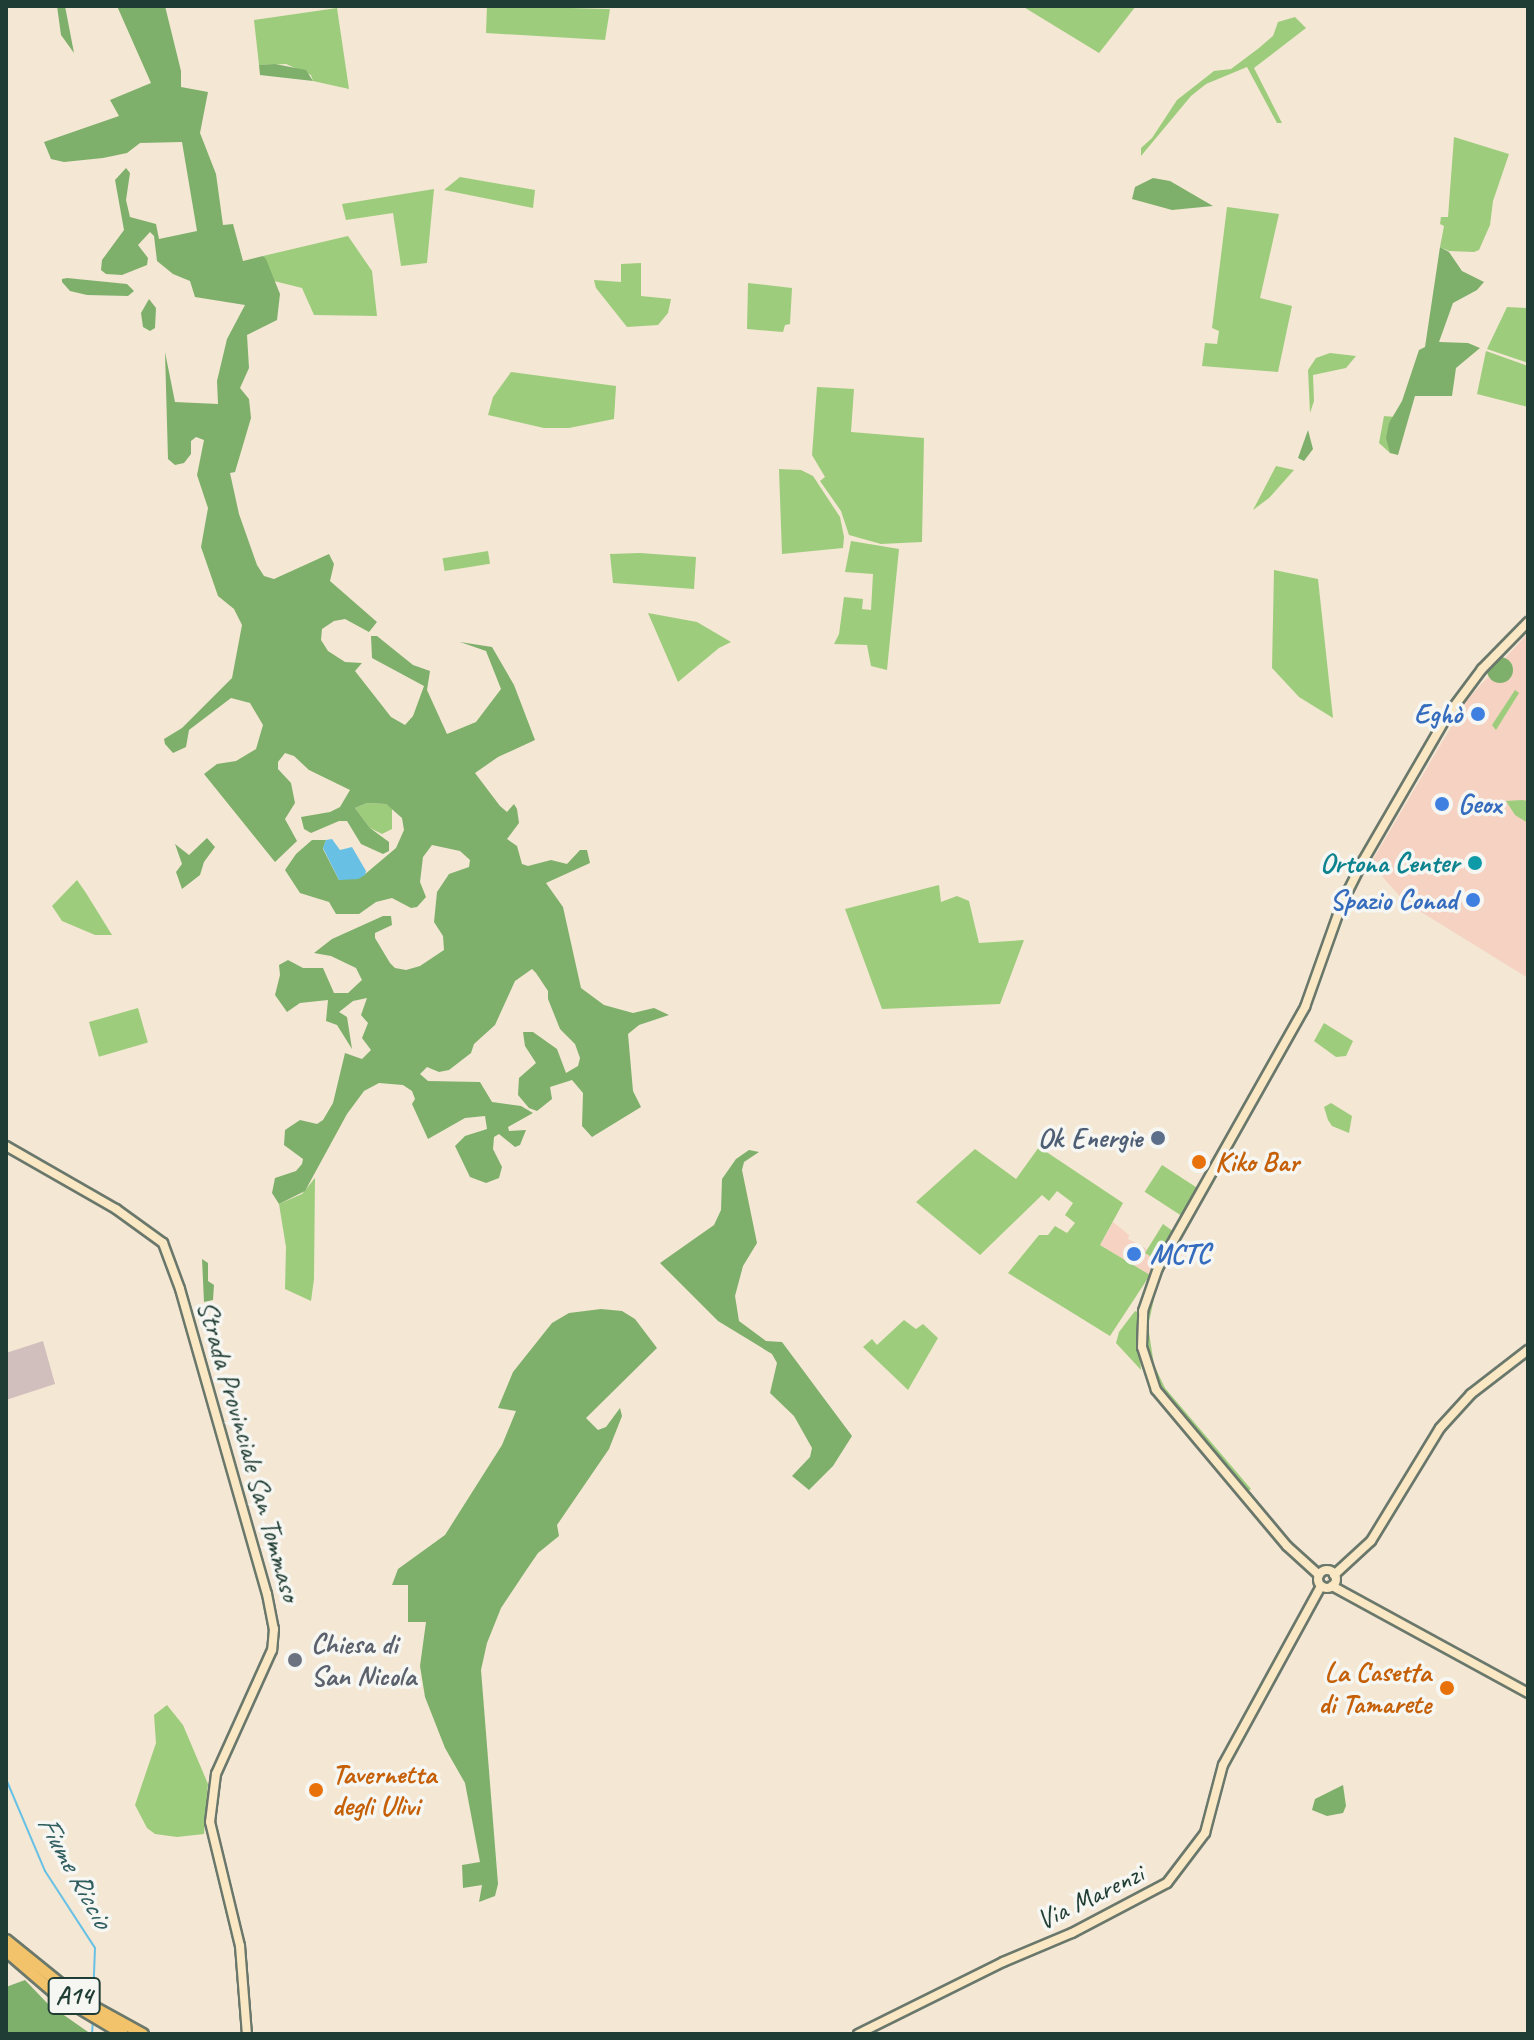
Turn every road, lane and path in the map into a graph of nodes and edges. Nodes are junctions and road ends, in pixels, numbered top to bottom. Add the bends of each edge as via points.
1 (1528, 622) edge
2 (6, 1146) edge
3 (1528, 1350) edge
4 (1319, 1575) junction
5 (1334, 1575) junction
6 (1321, 1586) junction
7 (1332, 1586) junction
8 (1528, 1693) edge
9 (8, 1948) edge
10 (123, 2034) edge
11 (143, 2034) edge
12 (247, 2034) edge
13 (858, 2034) edge

1 - 4 main road via 1482,669 1447,716 1363,861 1305,1007 1148,1291 1141,1328 1156,1390 1287,1546
2 - 12 main road, Strada Provinciale San Tommaso via 116,1209 163,1243 267,1594 272,1650 216,1774 210,1822 240,1946
3 - 5 main road via 1471,1394 1440,1428 1371,1541
4 - 5 main road via 1325,1570
4 - 6 main road
5 - 7 main road
6 - 7 main road
6 - 13 main road, Via Marenzi via 1223,1765 1205,1833 1167,1883
7 - 8 main road
9 - 10 highway, A14 via 56,1994
9 - 11 highway, A14 via 79,1999

